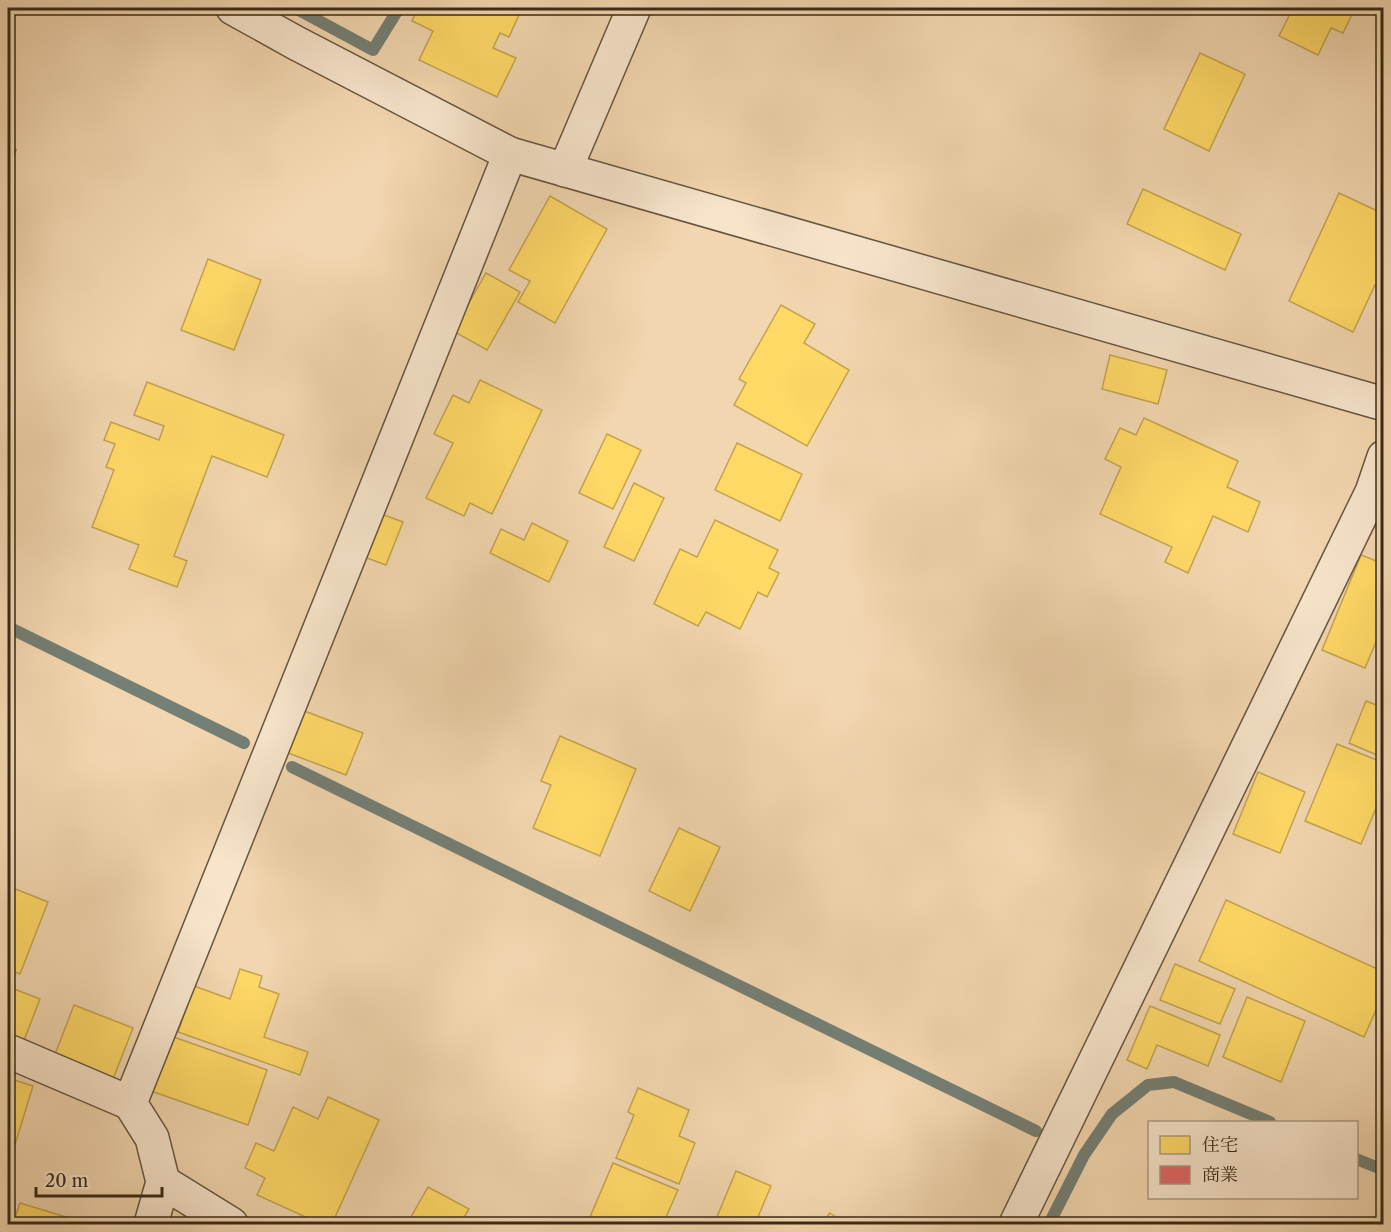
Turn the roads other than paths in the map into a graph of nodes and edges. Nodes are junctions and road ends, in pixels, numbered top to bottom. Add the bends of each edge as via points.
1 (233, 8) edge
2 (633, 8) edge
3 (510, 154) junction
4 (565, 170) junction
5 (1383, 404) edge
6 (1383, 457) edge
7 (8, 1051) edge
8 (130, 1102) junction
9 (163, 1182) junction
10 (151, 1224) edge
11 (231, 1224) edge
12 (1016, 1224) edge

1 - 3 street
2 - 4 street
3 - 4 street
3 - 8 street
4 - 5 street
6 - 12 street via 1372,492
7 - 8 street
8 - 9 street via 152,1138
9 - 10 street
9 - 11 street

